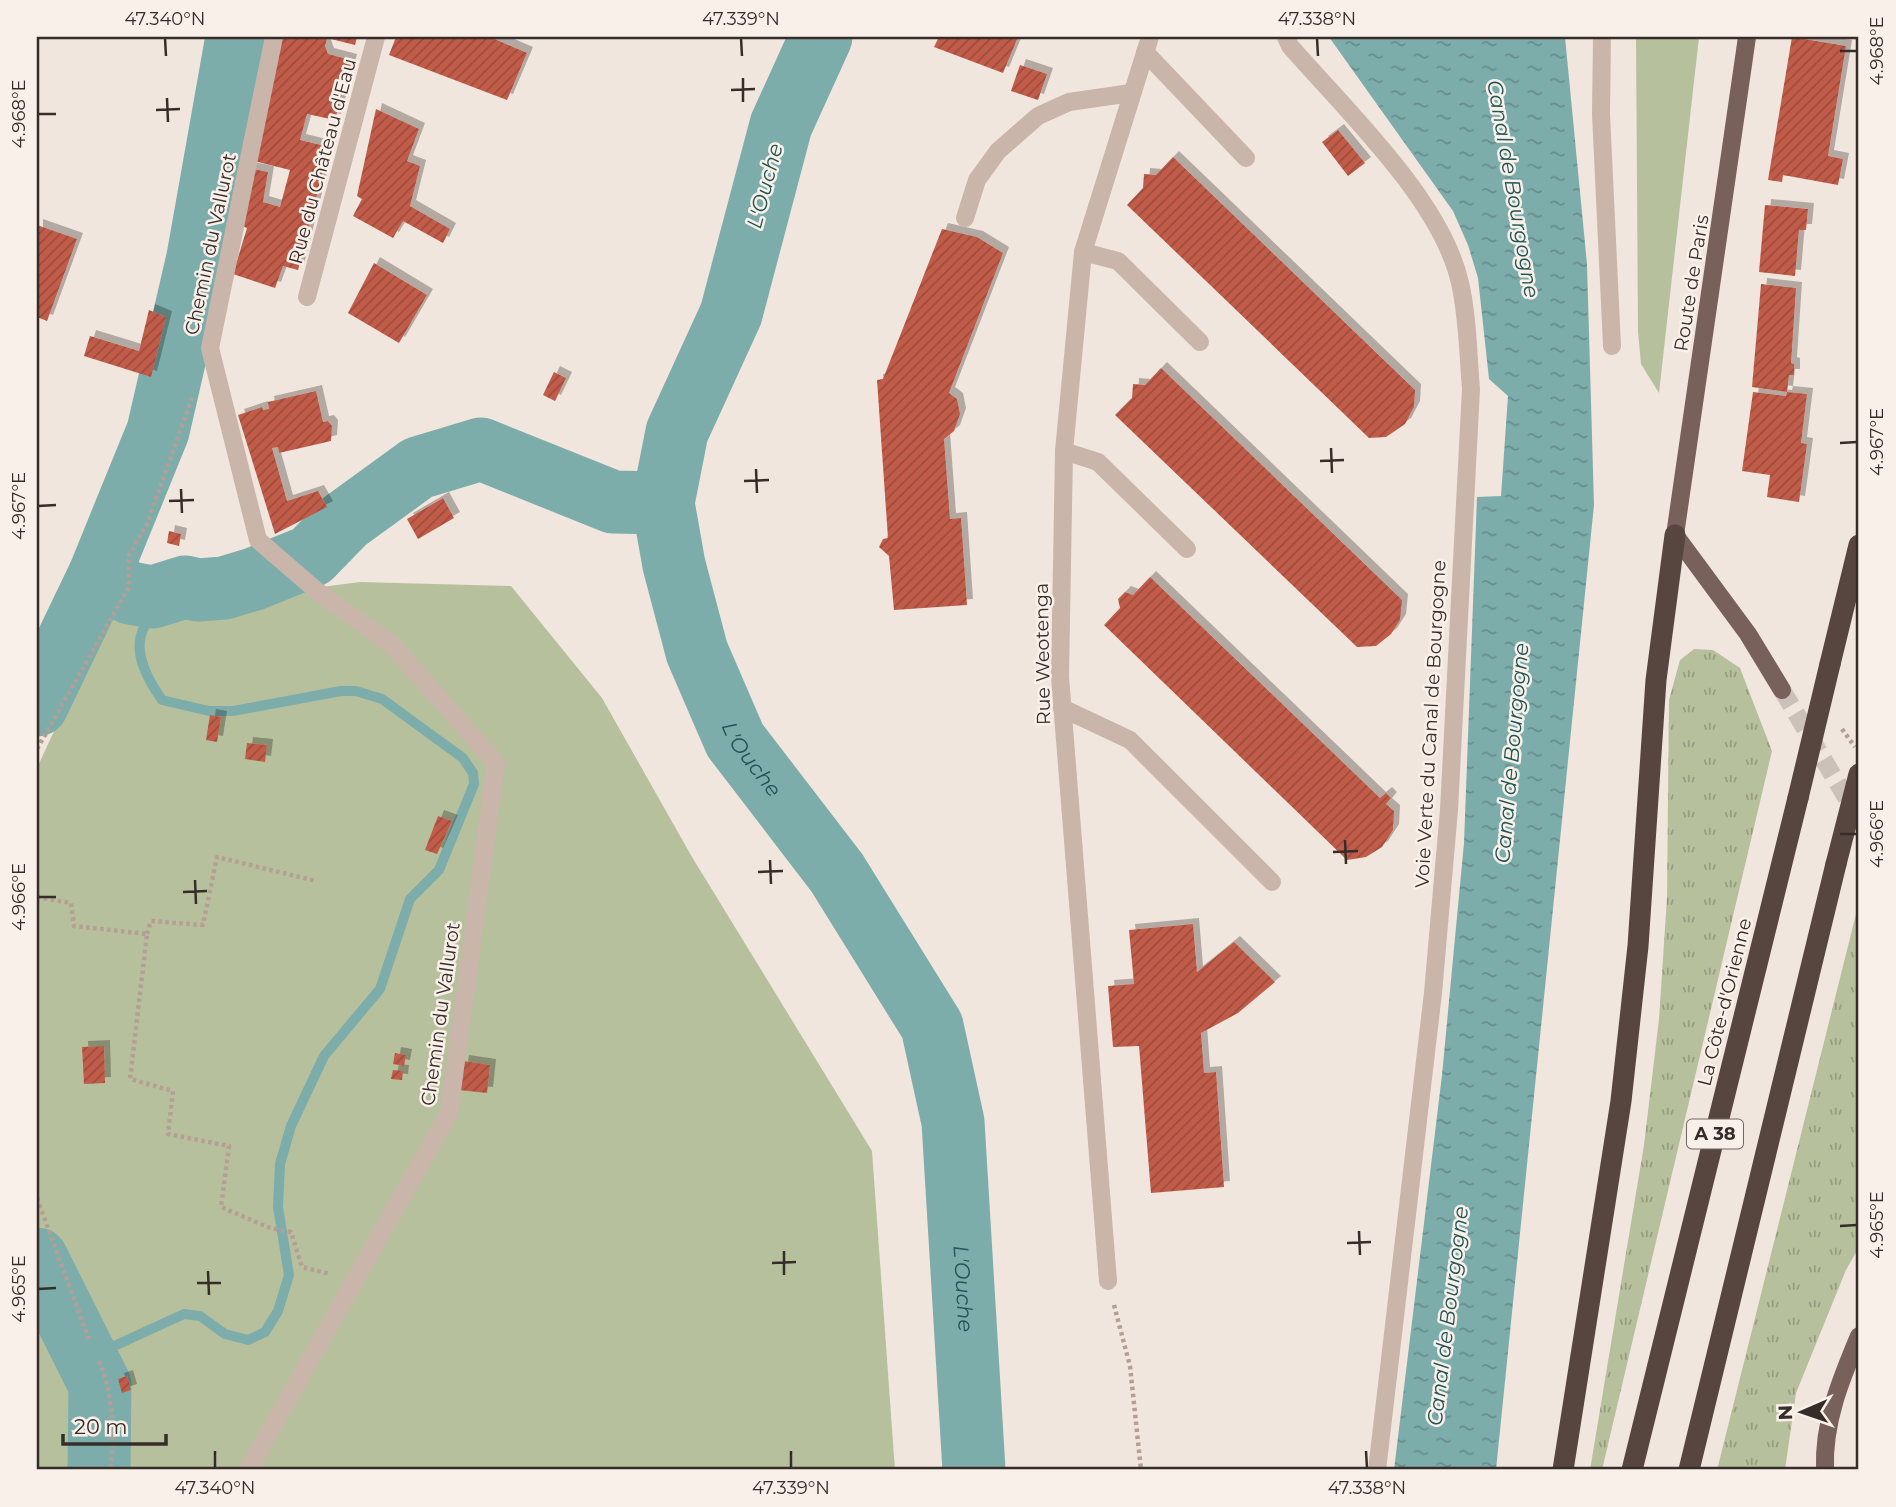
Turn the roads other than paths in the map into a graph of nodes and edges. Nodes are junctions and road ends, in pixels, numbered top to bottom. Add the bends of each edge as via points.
1 (274, 37) edge
2 (376, 37) edge
3 (1286, 37) edge
4 (1602, 37) edge
5 (1747, 37) edge
6 (1147, 45) edge
7 (1131, 93) junction
8 (1246, 158) dead end
9 (965, 218) dead end
10 (1083, 252) junction
11 (307, 297) dead end
12 (1200, 342) dead end
13 (1612, 346) dead end
14 (1064, 451) junction
15 (1675, 535) junction
16 (1859, 545) edge
17 (1187, 549) dead end
18 (1782, 690) tunnel mouth
19 (1062, 708) junction
20 (1859, 774) edge
21 (1272, 883) dead end
22 (1108, 1280) road end
23 (1859, 1336) edge
24 (248, 1470) edge
25 (1377, 1470) edge
26 (1563, 1470) edge
27 (1632, 1470) edge
28 (1689, 1470) edge
29 (1825, 1470) edge

1 - 24 street, Chemin du Vallurot via 210,348 258,540 391,645 496,763 449,1113
2 - 11 street, Rue du Château d'Eau
3 - 25 street, Voie Verte du Canal de Bourgogne via 1424,201 1460,282 1470,377 1449,810 1436,967
4 - 13 street
5 - 15 main road, Route de Paris
6 - 7 street, Rue Weotenga
6 - 8 street
7 - 9 street via 1069,102 1038,116 998,151 977,180
7 - 10 street, Rue Weotenga
10 - 12 street via 1118,261
10 - 14 street, Rue Weotenga
14 - 17 street via 1098,462
14 - 19 street, Rue Weotenga
15 - 18 main road via 1748,634
15 - 26 highway via 1656,680 1622,1101
16 - 27 highway, La Côte-d'Orienne / A 38, bridge
19 - 21 street via 1130,740
19 - 22 street, Rue Weotenga
20 - 28 highway, A 38, bridge
23 - 29 main road via 1833,1404

